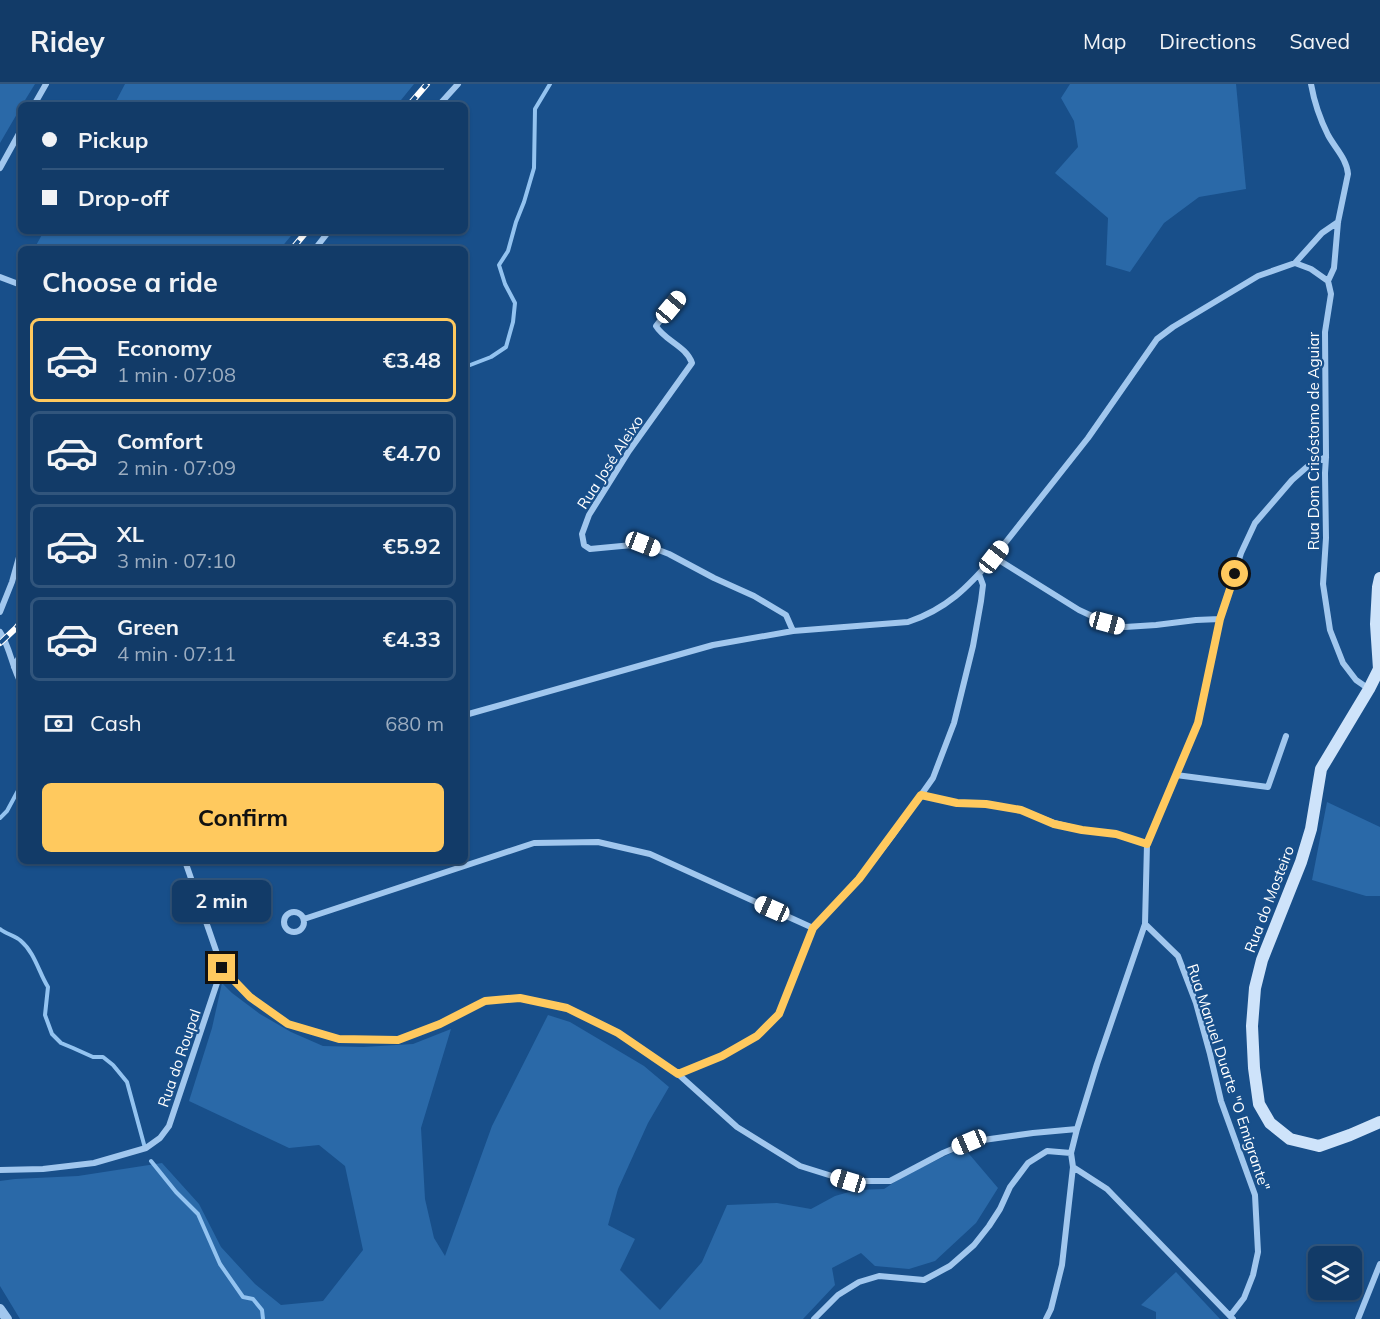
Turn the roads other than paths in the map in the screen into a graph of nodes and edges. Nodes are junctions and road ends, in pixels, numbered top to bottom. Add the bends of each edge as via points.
1 (46, 84) edge
2 (458, 84) edge
3 (1311, 84) edge
4 (36, 102) edge
5 (442, 102) edge
6 (18, 135) edge
7 (0, 168) edge
8 (1338, 222) junction
9 (327, 234) edge
10 (317, 246) edge
11 (1295, 263) junction
12 (0, 277) edge
13 (1328, 281) junction
14 (18, 284) edge
15 (679, 296) dead end
16 (1326, 457) junction
17 (994, 557) junction
18 (18, 561) edge
19 (980, 574) junction
20 (1379, 584) edge
21 (0, 612) edge
22 (1220, 619) junction
23 (793, 631) junction
24 (0, 632) edge
25 (18, 660) edge
26 (14, 667) junction
27 (18, 676) edge
28 (1369, 689) junction
29 (468, 714) edge
30 (1286, 736) dead end
31 (1176, 775) junction
32 (921, 795) junction
33 (1147, 844) junction
34 (186, 864) edge
35 (304, 919) dead end
36 (1146, 924) junction
37 (813, 928) junction
38 (222, 968) junction
39 (678, 1074) junction
40 (1380, 1122) edge
41 (1077, 1129) junction
42 (1071, 1153) junction
43 (1073, 1167) junction
44 (0, 1170) edge
45 (1380, 1264) edge
46 (0, 1309) edge
47 (1231, 1317) edge
48 (7, 1319) edge
49 (814, 1319) edge
50 (1046, 1319) edge
51 (1358, 1319) edge

1 - 4 street
2 - 5 street
3 - 8 street, Rua Dom Crisóstomo de Aguiar via 1328,135 1348,167
6 - 7 street
8 - 11 street via 1322,233
8 - 13 street, Rua Dom Crisóstomo de Aguiar via 1334,268
9 - 10 street
11 - 13 street
11 - 17 street via 1258,276 1157,339 1089,438
12 - 14 street
13 - 16 street, Rua Dom Crisóstomo de Aguiar via 1331,294 1325,332
15 - 23 street, Rua José Aleixo via 656,326 692,363 589,515 582,534 584,545 590,549 643,544 669,554 786,615
16 - 22 street via 1292,480 1255,523
16 - 28 street, Rua Dom Crisóstomo de Aguiar via 1323,584 1330,630 1343,663
17 - 19 street
17 - 22 street via 1107,623 1135,627
18 - 21 street
19 - 23 street via 952,600 908,622
19 - 32 street via 981,602 954,723 933,778
20 - 28 main road, Rua do Mosteiro via 1379,669
22 - 31 street via 1198,723
23 - 29 street via 713,645
24 - 26 street
25 - 26 street
26 - 27 street
28 - 40 main road, Rua do Mosteiro via 1321,769 1301,862 1262,960 1252,1026 1259,1104 1270,1124 1290,1139 1319,1146
30 - 31 street via 1268,787
31 - 33 street
32 - 33 street via 1021,810 1054,824 1116,834
32 - 37 street via 859,879
33 - 36 street
34 - 38 street
35 - 37 street via 534,843 598,842 650,854
36 - 41 street
36 - 47 street, Rua Manuel Duarte "O Emigrante" via 1178,956 1196,1003 1221,1101 1255,1194 1258,1252 1244,1298
37 - 39 street via 779,1014 757,1036
38 - 39 street via 250,997 288,1024 339,1039 398,1040 485,1001 520,998 567,1008 618,1033
38 - 44 street, Rua do Roupal via 169,1126 160,1138 146,1148 94,1163
39 - 41 street via 738,1127 800,1166 848,1181 890,1181 969,1142
41 - 42 street
42 - 43 street
42 - 49 street via 1047,1151 1028,1163 989,1226 950,1266 924,1280 879,1276 859,1282 838,1295
43 - 47 street via 1107,1189
43 - 50 street via 1062,1264
45 - 51 street
46 - 48 street

